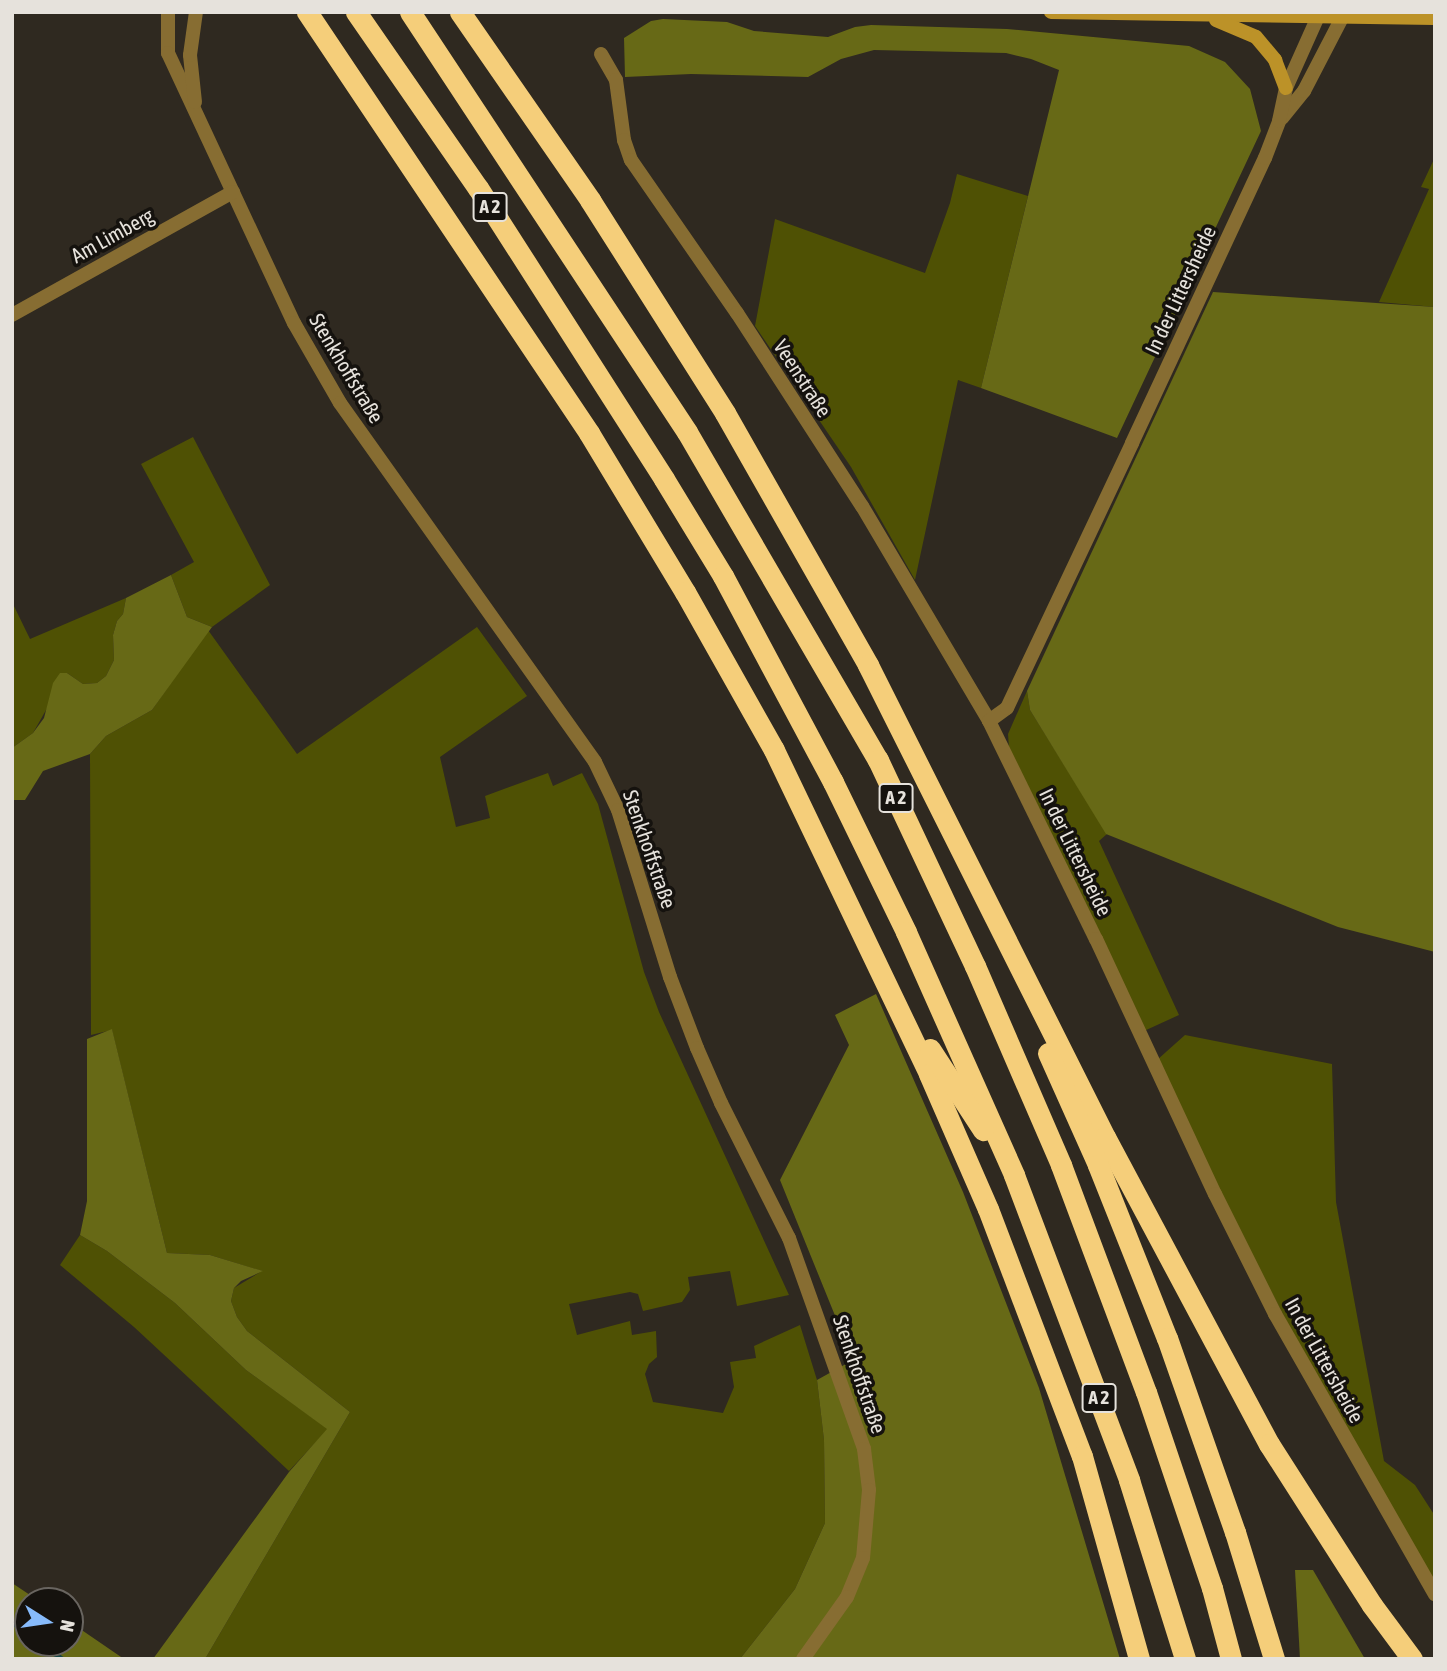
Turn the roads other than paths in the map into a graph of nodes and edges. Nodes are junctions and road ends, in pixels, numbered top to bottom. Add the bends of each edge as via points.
1 (157, 12) edge
2 (168, 12) edge
3 (196, 12) edge
4 (307, 12) edge
5 (356, 12) edge
6 (410, 12) edge
7 (460, 12) edge
8 (1051, 12) edge
9 (1320, 14) edge
10 (1344, 15) edge
11 (1205, 16) junction
12 (1435, 18) edge
13 (168, 53) junction
14 (601, 54) dead end
15 (1286, 88) junction
16 (196, 110) junction
17 (1279, 121) junction
18 (233, 192) junction
19 (12, 315) edge
20 (989, 721) junction
21 (933, 792) junction
22 (887, 985) junction
23 (1014, 1175) junction
24 (1435, 1594) edge
25 (803, 1659) edge
26 (1139, 1659) edge
27 (1185, 1659) edge
28 (1231, 1659) edge
29 (1275, 1659) edge
30 (1412, 1659) edge

1 - 13 street
2 - 13 street, Stenkhoffstraße
3 - 16 street, Stenkhoffstraße via 190,55
4 - 22 highway via 589,433 685,592 774,750
5 - 23 highway, A 2 via 478,188 723,576 906,932
6 - 28 highway, A 2 via 687,432 878,760 975,966 1061,1165 1146,1392
7 - 21 highway via 590,200 726,413 868,665
8 - 11 main road
9 - 10 main road
9 - 11 main road
9 - 15 street, In der Littersheide
10 - 12 main road
10 - 17 street, In der Littersheide via 1304,91
11 - 15 main road via 1255,37 1275,60
13 - 16 street, Stenkhoffstraße
14 - 20 street, Veenstraße via 616,80 631,160 862,506
15 - 17 street, In der Littersheide
16 - 18 street, Stenkhoffstraße
17 - 20 street, In der Littersheide via 1007,708
18 - 19 street, Am Limberg
18 - 25 street, Stenkhoffstraße via 294,323 340,403 595,762 618,810 697,1048 789,1238 864,1449 869,1490 869,1524 859,1568 847,1597
20 - 24 street, In der Littersheide via 1269,1302
21 - 29 highway via 1098,1165 1167,1338
21 - 30 highway via 1112,1149 1263,1432 1372,1605
22 - 23 highway
22 - 26 highway via 983,1197 1082,1456
23 - 27 highway, A 2 via 1129,1480

